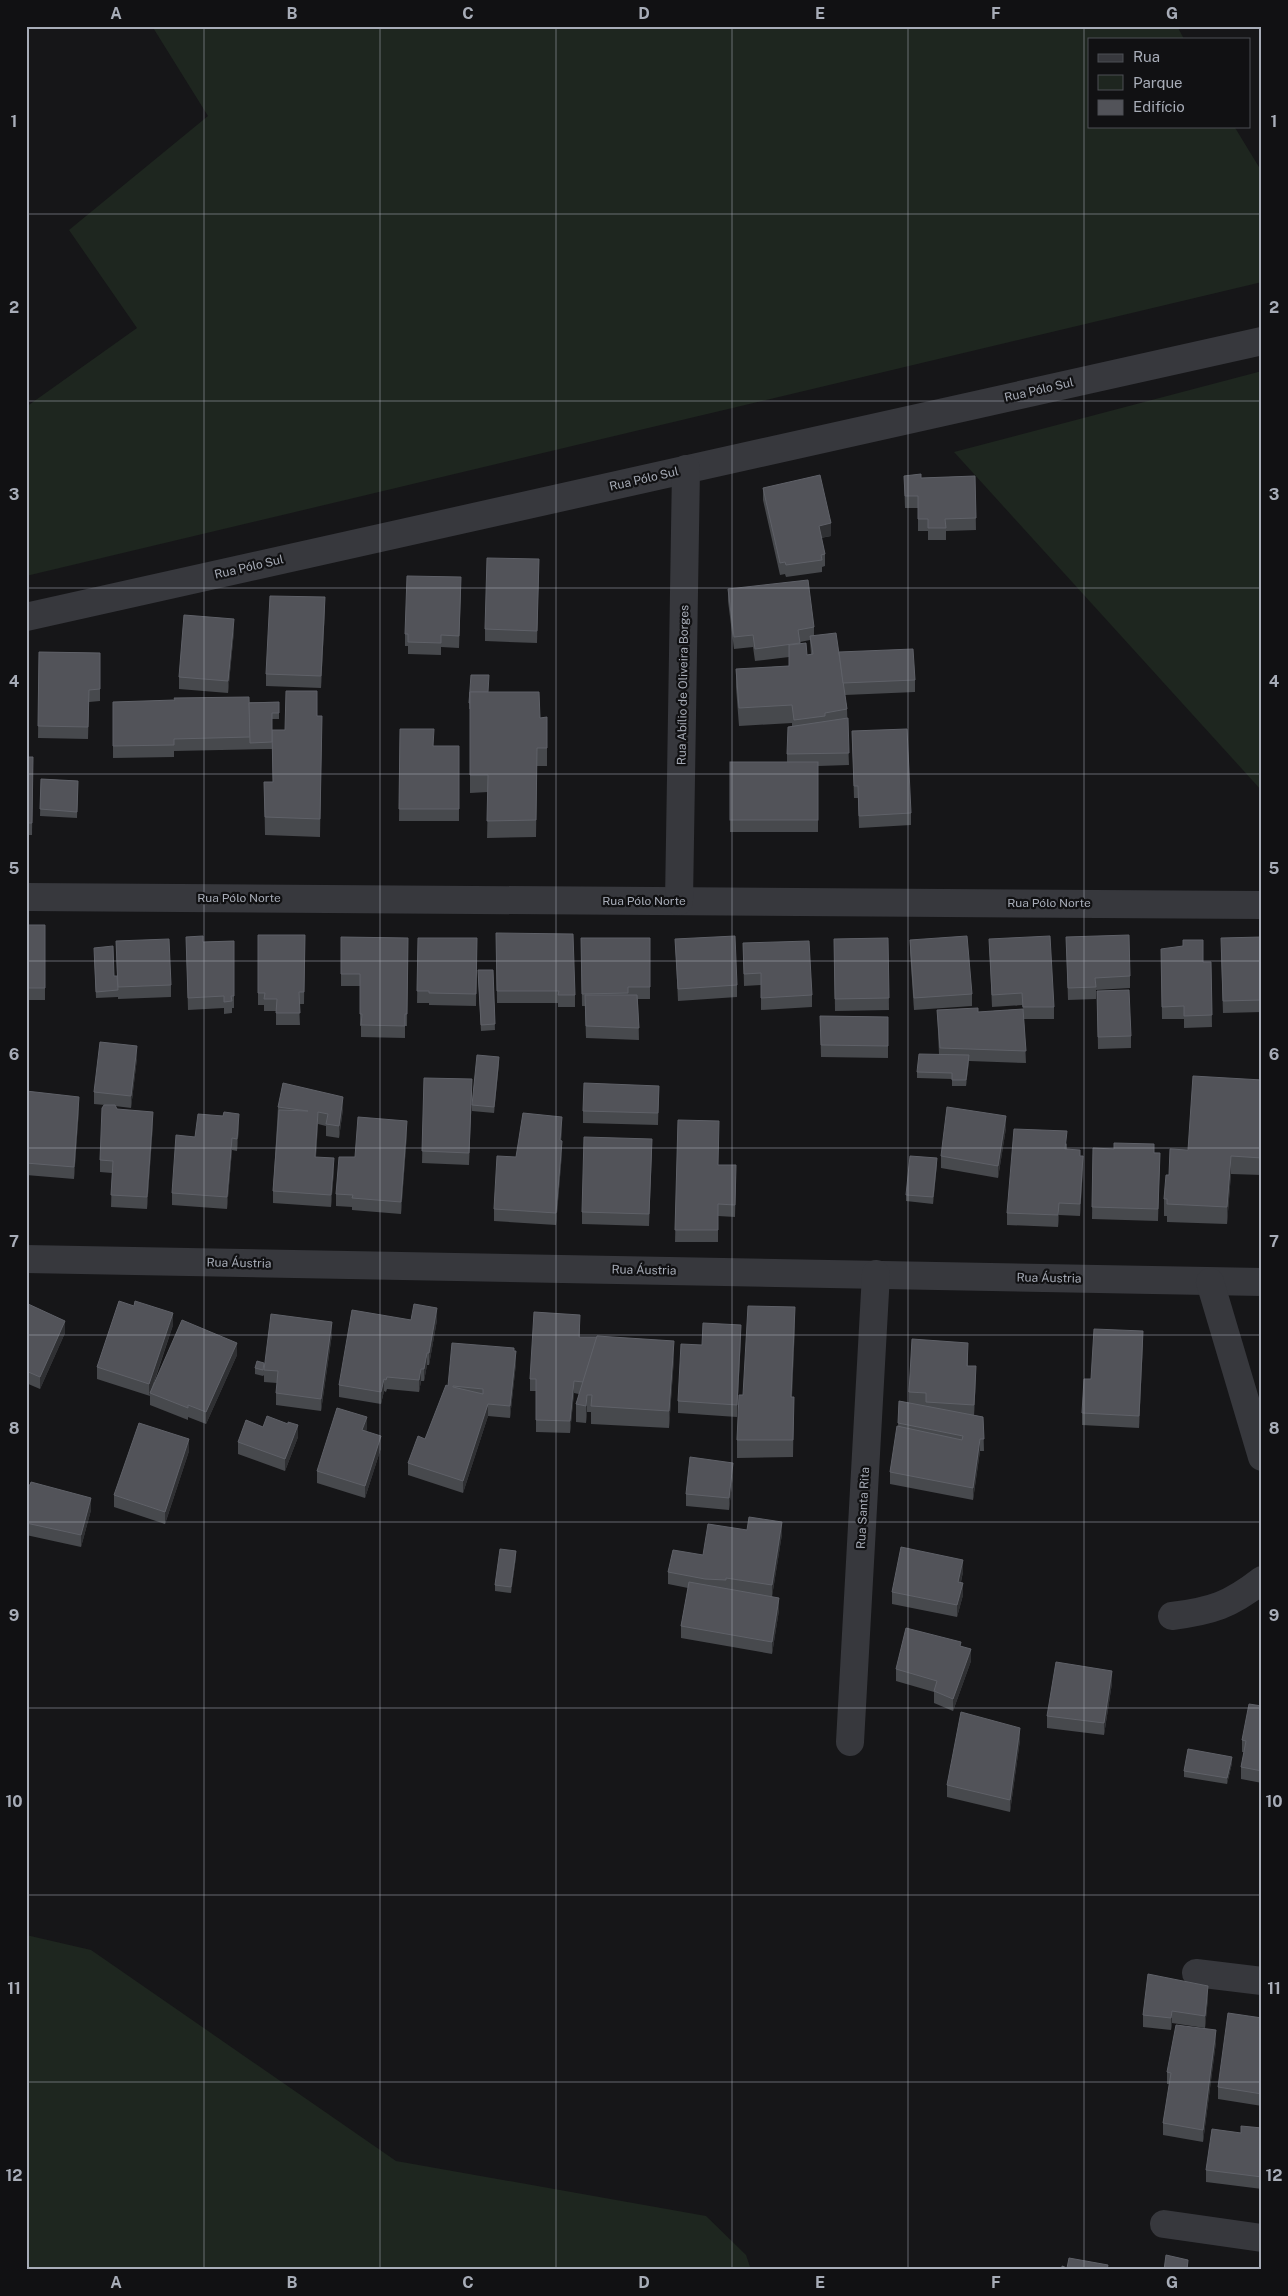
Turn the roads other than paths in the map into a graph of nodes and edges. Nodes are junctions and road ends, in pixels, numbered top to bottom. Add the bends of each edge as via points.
1 (1262, 341) edge
2 (686, 469) junction
3 (26, 617) edge
4 (26, 897) edge
5 (679, 901) junction
6 (1262, 905) edge
7 (26, 1259) edge
8 (876, 1274) junction
9 (1210, 1282) junction
10 (1262, 1282) edge
11 (1262, 1457) edge
12 (1262, 1580) edge
13 (1172, 1616) dead end
14 (850, 1742) dead end
15 (1196, 1972) dead end
16 (1262, 1981) edge
17 (1164, 2224) dead end
18 (1262, 2238) edge

1 - 2 street, Rua Pólo Sul
2 - 3 street, Rua Pólo Sul
2 - 5 street, Rua Abílio de Oliveira Borges
4 - 5 street, Rua Pólo Norte
5 - 6 street, Rua Pólo Norte
7 - 8 street, Rua Áustria
8 - 9 street, Rua Áustria
8 - 14 street, Rua Santa Rita
9 - 10 street, Rua Áustria
9 - 11 street
12 - 13 street via 1241,1596 1206,1612
15 - 16 street
17 - 18 street

